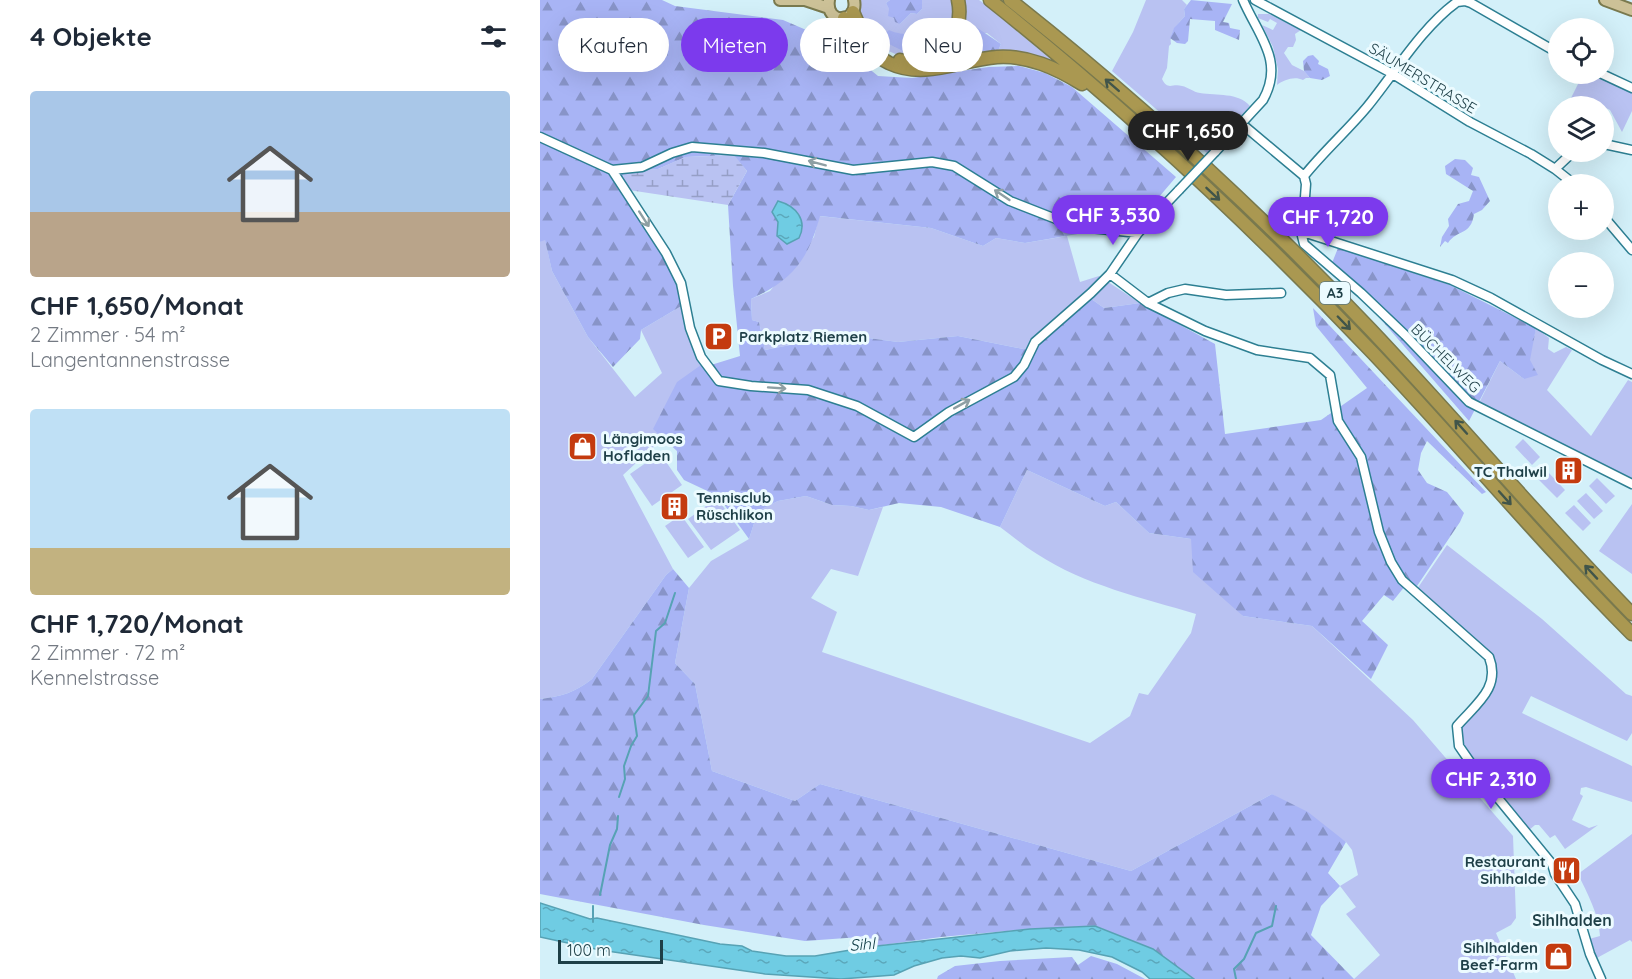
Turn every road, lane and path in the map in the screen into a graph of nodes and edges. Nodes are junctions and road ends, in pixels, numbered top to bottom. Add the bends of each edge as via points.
1 (780, 0) edge
2 (805, 0) edge
3 (958, 0) edge
4 (990, 0) edge
5 (1010, 0) edge
6 (1243, 0) edge
7 (1255, 0) edge
8 (1605, 0) edge
9 (829, 4) edge
10 (852, 6) edge
11 (1632, 10) edge
12 (1548, 47) edge
13 (1393, 74) junction
14 (1614, 80) edge
15 (1632, 88) edge
16 (1123, 113) junction
17 (1242, 124) junction
18 (540, 137) edge
19 (1614, 146) edge
20 (1632, 150) edge
21 (1562, 162) edge
22 (1555, 169) junction
23 (612, 170) junction
24 (1561, 174) edge
25 (1304, 176) junction
26 (1614, 229) edge
27 (1303, 232) junction
28 (1138, 233) junction
29 (1632, 250) edge
30 (1110, 274) junction
31 (1281, 293) dead end
32 (1148, 303) junction
33 (1632, 374) edge
34 (1632, 484) edge
35 (1632, 614) edge
36 (1632, 634) edge
37 (1601, 979) edge

1 - 2 main road
2 - 9 main road
3 - 10 highway via 960,19 953,39 937,54 917,61 894,59 875,47 860,28
4 - 16 highway, A3
35 -> 5 highway, A3 via 1420,382 1290,248 1149,117
6 - 17 street via 1266,46 1272,71 1263,100
7 - 13 street, SÄUMERSTRASSE
8 - 11 main road
9 - 10 main road via 834,16
10 - 16 highway via 869,49 900,67 927,70 996,57 1028,59 1070,76
12 - 13 street via 1465,1 1454,5 1427,31
13 - 22 street, SÄUMERSTRASSE
13 - 25 street
14 - 15 street
16 -> 36 highway, A3 via 1324,302
17 - 25 street
17 - 28 street, bridge
18 - 23 street
19 - 20 street
21 - 22 street
22 - 24 street, SÄUMERSTRASSE
28 -> 23 street via 1081,227 1056,219 1010,201 954,166 932,162 853,170 800,158 692,147 642,167
23 -> 30 street via 666,253 681,283 690,328 701,357 719,381 808,390 857,406 914,437 949,412 1014,377 1035,342
25 - 27 street
26 - 29 street
27 - 33 street via 1452,280
27 - 34 street, BÜCHELWEG via 1304,244 1405,335 1469,402
28 - 30 street
30 - 32 street
31 - 32 street via 1226,295 1185,289
32 - 37 street via 1205,331 1257,350 1310,358 1330,375 1338,421 1361,457 1379,532 1391,562 1402,580 1489,657 1494,669 1490,688 1457,726 1460,746 1479,776 1552,864 1579,912

